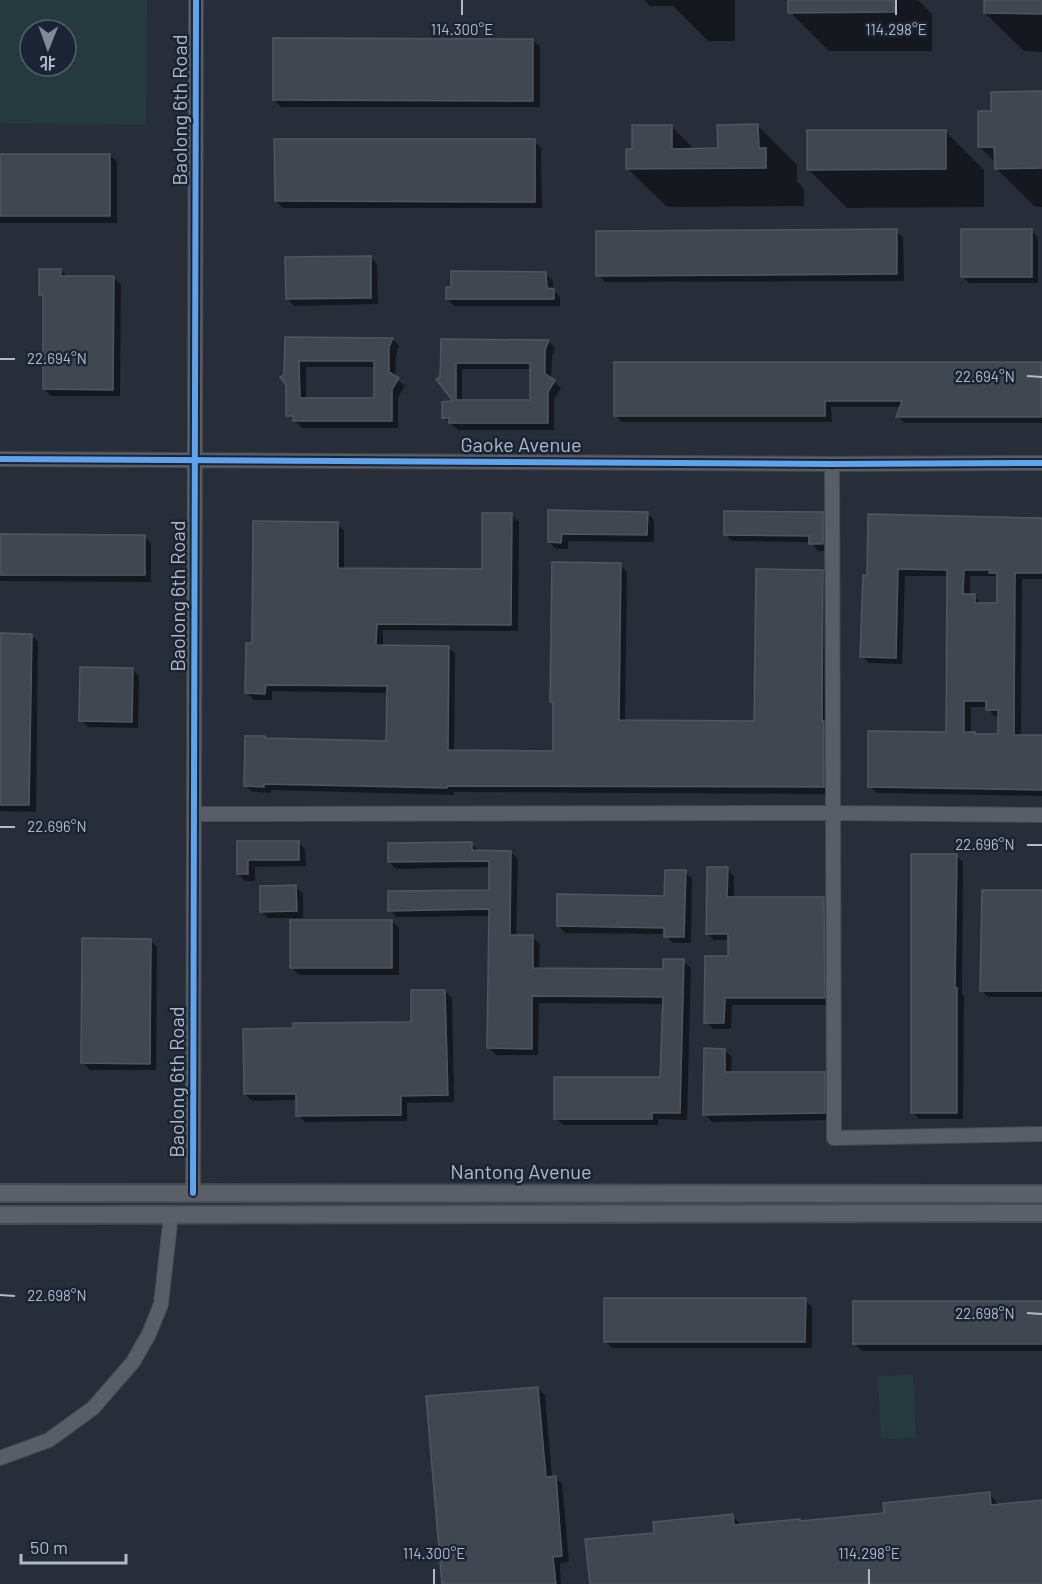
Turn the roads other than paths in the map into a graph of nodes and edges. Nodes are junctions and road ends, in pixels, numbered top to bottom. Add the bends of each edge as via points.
1 (196, 0) edge
2 (0, 459) edge
3 (195, 460) junction
4 (1042, 463) edge
5 (832, 464) junction
6 (834, 813) junction
7 (195, 814) junction
8 (1042, 815) edge
9 (1042, 1134) edge
10 (0, 1193) edge
11 (193, 1193) junction
12 (1042, 1194) edge
13 (1042, 1213) edge
14 (0, 1215) edge
15 (171, 1215) junction
16 (0, 1458) edge

1 - 3 street, Baolong 6th Road
2 - 3 street, Gaoke Avenue
3 - 5 street, Gaoke Avenue
3 - 7 street, Baolong 6th Road
4 - 5 street, Gaoke Avenue
5 - 6 street
6 - 7 street
6 - 8 street
6 - 9 street via 834,1137
7 - 11 street, Baolong 6th Road
10 - 11 main road, Nantong Avenue
11 - 12 main road, Nantong Avenue
13 - 15 main road
14 - 15 main road
15 - 16 street via 161,1304 133,1362 93,1408 49,1440

